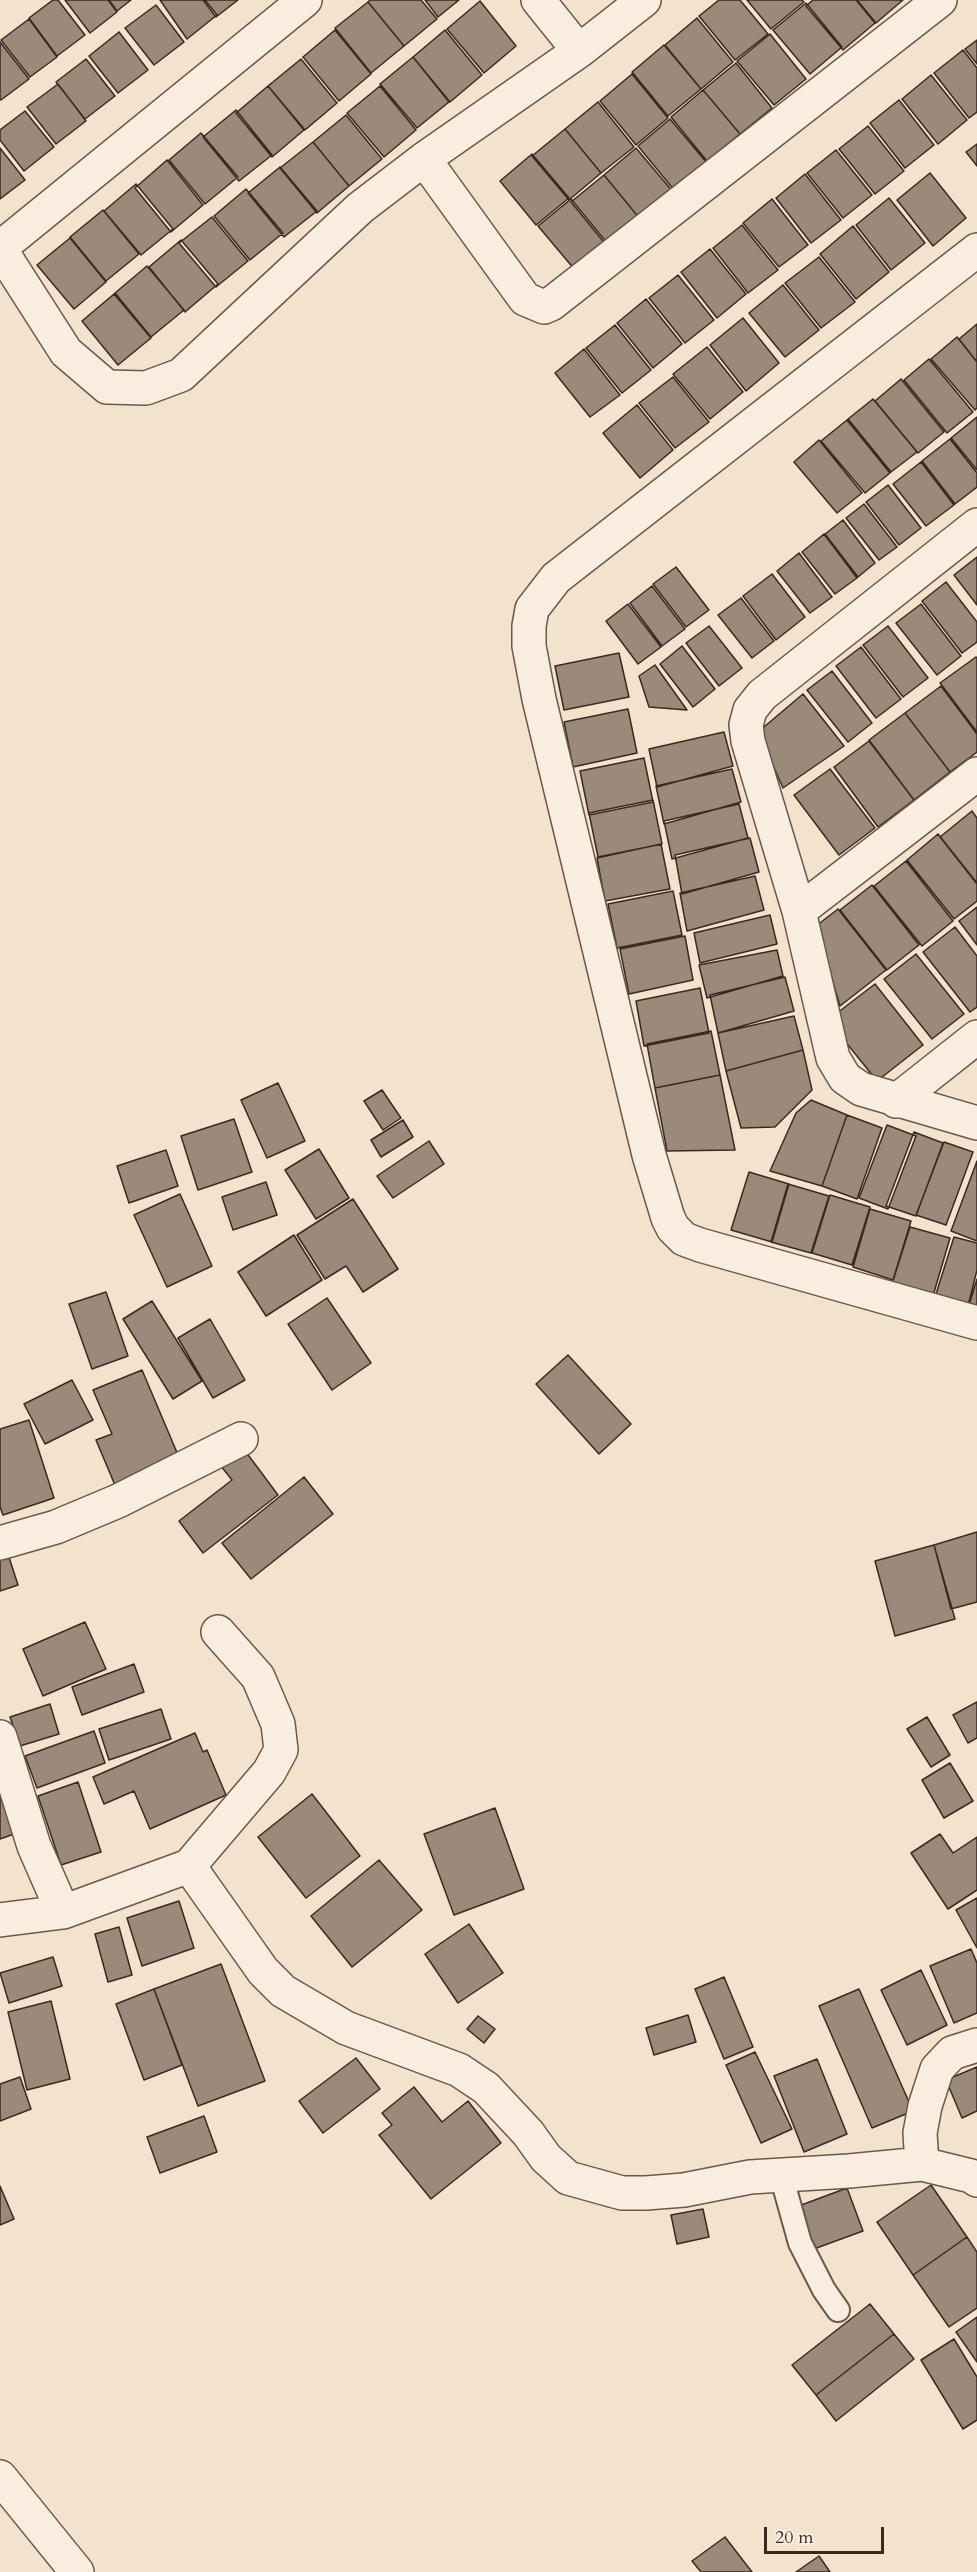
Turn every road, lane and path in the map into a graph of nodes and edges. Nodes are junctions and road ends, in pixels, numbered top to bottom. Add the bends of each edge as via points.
1 (305, 0) edge
2 (538, 0) edge
3 (644, 0) edge
4 (940, 0) edge
5 (579, 51) junction
6 (424, 159) junction
7 (0, 248) edge
8 (977, 250) edge
9 (977, 525) edge
10 (977, 774) edge
11 (799, 911) junction
12 (977, 1037) edge
13 (896, 1101) junction
14 (977, 1123) edge
15 (977, 1323) edge
16 (241, 1439) dead end
17 (0, 1543) edge
18 (218, 1632) dead end
19 (0, 1737) edge
20 (189, 1866) junction
21 (63, 1912) junction
22 (0, 1920) edge
23 (977, 2045) edge
24 (922, 2164) junction
25 (781, 2175) junction
26 (977, 2180) edge
27 (838, 2310) dead end
28 (0, 2477) edge
29 (77, 2572) edge

1 - 7 street
2 - 5 street
3 - 5 street
4 - 6 street via 544,307 525,299
5 - 6 street
6 - 7 street via 360,208 181,375 146,388 106,387 66,352
8 - 15 street via 556,578 532,609 529,626 532,665 547,734 649,1155 674,1228 684,1239 700,1245
9 - 11 street via 762,695 750,710 748,741
10 - 11 street
11 - 13 street via 833,1058 845,1078 861,1089
12 - 13 street
13 - 14 street
16 - 17 street via 107,1505 56,1527
18 - 20 street via 258,1677 278,1724 281,1750 269,1772
19 - 21 street via 34,1846
20 - 21 street
20 - 25 street via 250,1953 283,1991 346,2028 459,2070 486,2088 568,2178 622,2193 646,2193 684,2190 750,2176
21 - 22 street
23 - 24 street via 952,2053 937,2069 925,2106
24 - 25 street
24 - 26 street
25 - 27 lane via 800,2243
28 - 29 street

